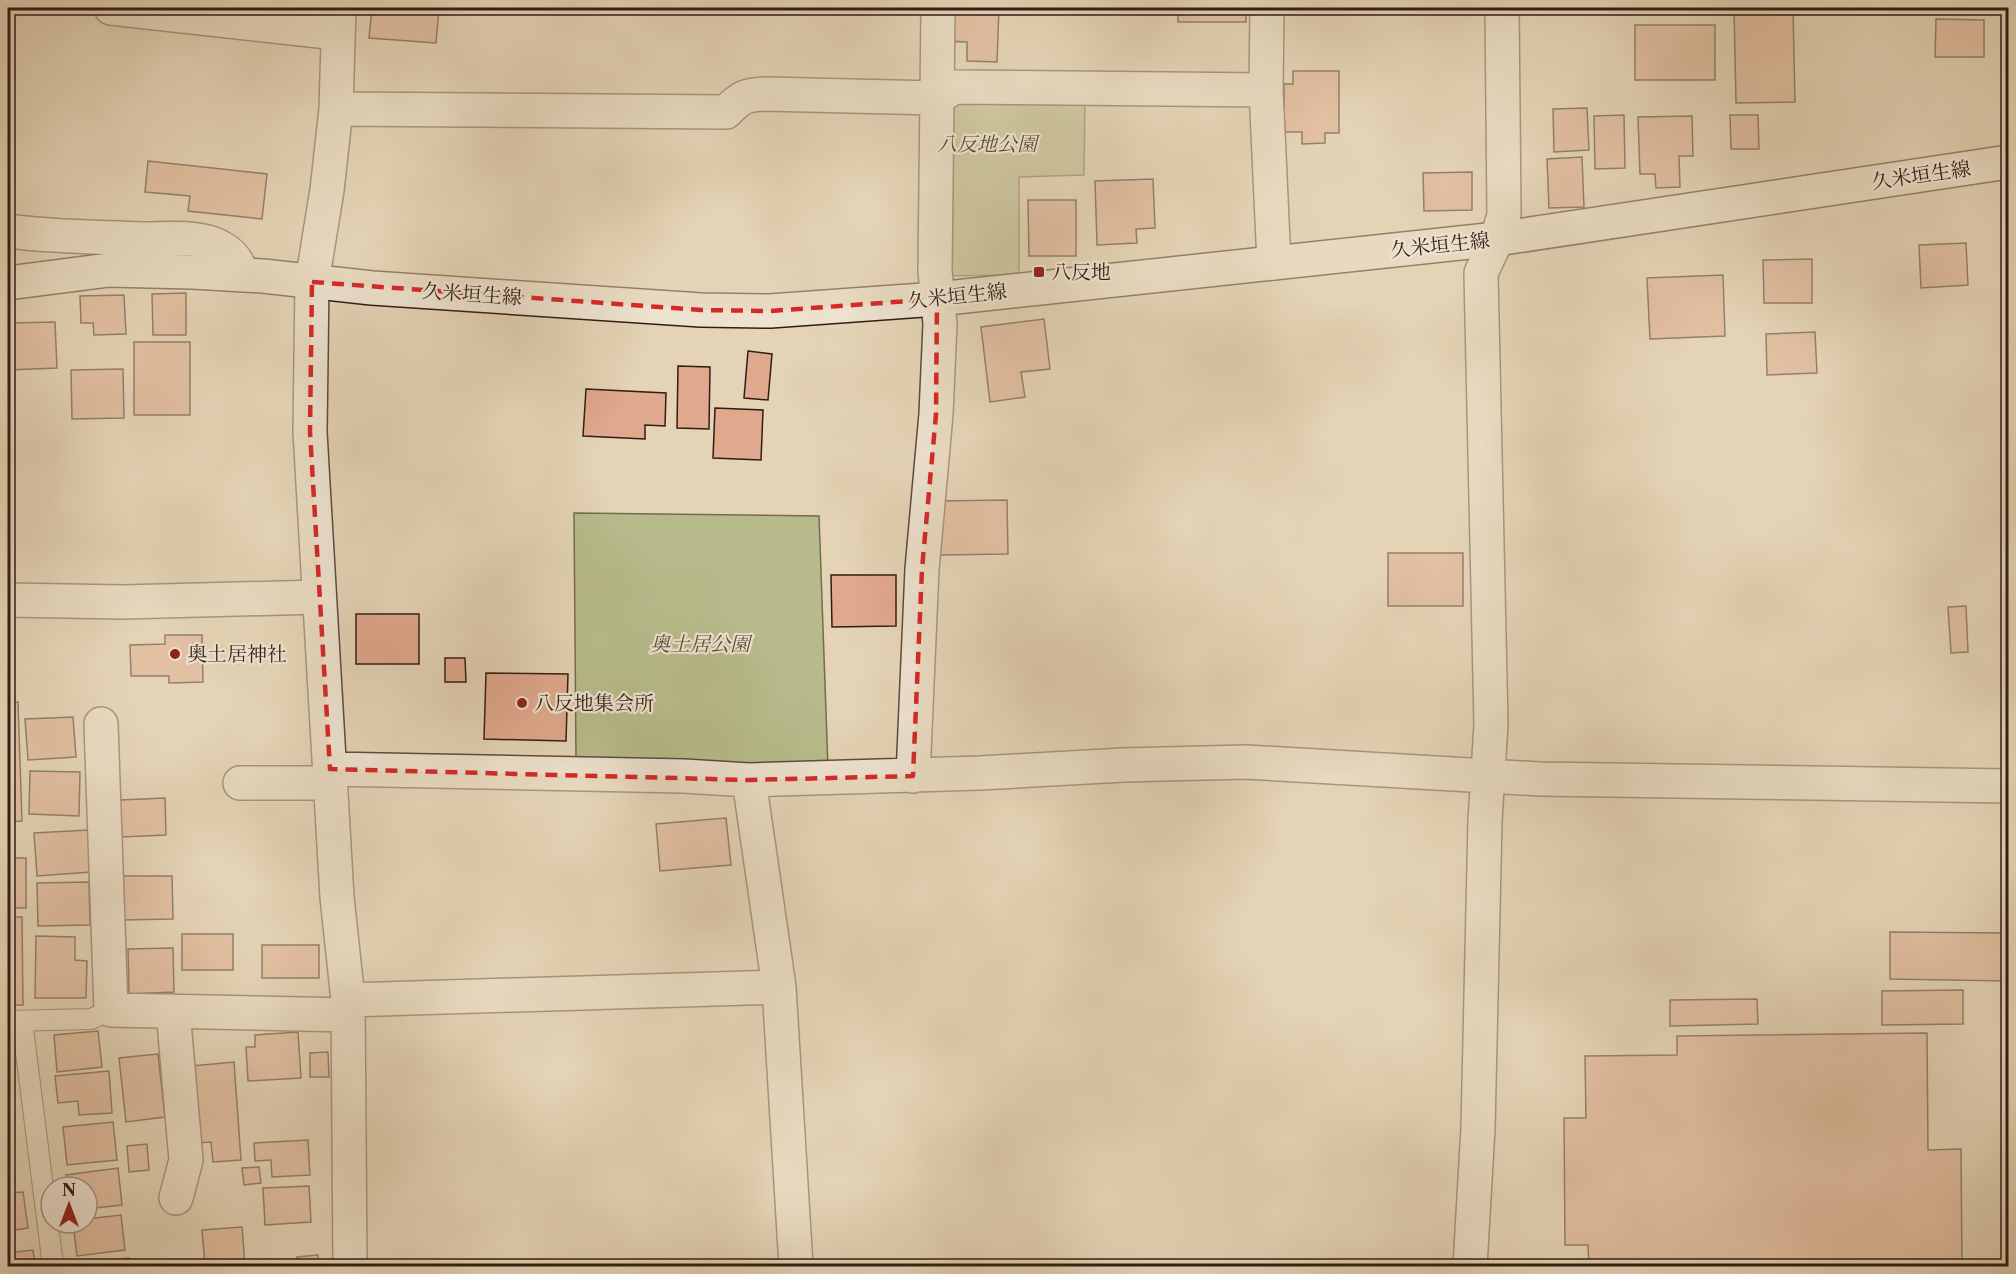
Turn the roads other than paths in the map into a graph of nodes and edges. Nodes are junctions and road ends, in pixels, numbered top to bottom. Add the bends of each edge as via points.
1 (111, 8) edge
2 (938, 8) edge
3 (1267, 8) edge
4 (1502, 8) edge
5 (338, 20) edge
6 (1266, 90) junction
7 (937, 98) junction
8 (336, 109) junction
9 (2008, 162) edge
10 (8, 231) edge
11 (1497, 238) junction
12 (1274, 263) junction
13 (242, 274) junction
14 (8, 282) edge
15 (312, 282) junction
16 (937, 299) junction
17 (319, 597) junction
18 (8, 600) edge
19 (101, 724) dead end
20 (330, 776) junction
21 (913, 776) junction
22 (1488, 777) junction
23 (749, 780) junction
24 (240, 783) dead end
25 (2008, 786) edge
26 (779, 987) junction
27 (348, 1007) junction
28 (111, 1010) junction
29 (173, 1011) junction
30 (15, 1021) edge
31 (176, 1198) dead end
32 (53, 1266) edge
33 (350, 1266) edge
34 (796, 1266) edge
35 (1470, 1266) edge

1 - 5 street
2 - 7 street
3 - 6 street
4 - 11 street via 1504,215
5 - 8 street
6 - 7 street via 955,87
6 - 12 street
7 - 8 street via 748,95 726,112
7 - 16 street
8 - 15 street
9 - 11 street, 久米垣生線
10 - 13 street via 202,241 230,252
11 - 12 street, 久米垣生線
11 - 22 street via 1481,273
12 - 16 street, 久米垣生線
13 - 14 street, 久米垣生線 via 109,270
13 - 15 street, 久米垣生線
15 - 16 street, 久米垣生線 via 701,310 770,311
15 - 17 street via 310,432
16 - 21 street via 940,324 922,568
17 - 18 street via 135,602
17 - 20 street
19 - 28 street
20 - 23 street via 684,776
20 - 24 street
20 - 27 street
21 - 22 street via 1246,762
21 - 23 street
22 - 25 street
22 - 35 street
23 - 26 street
26 - 27 street
26 - 34 street
27 - 29 street
27 - 33 street
28 - 29 street
28 - 30 lane via 91,1019
29 - 31 street via 186,1160
30 - 32 lane

